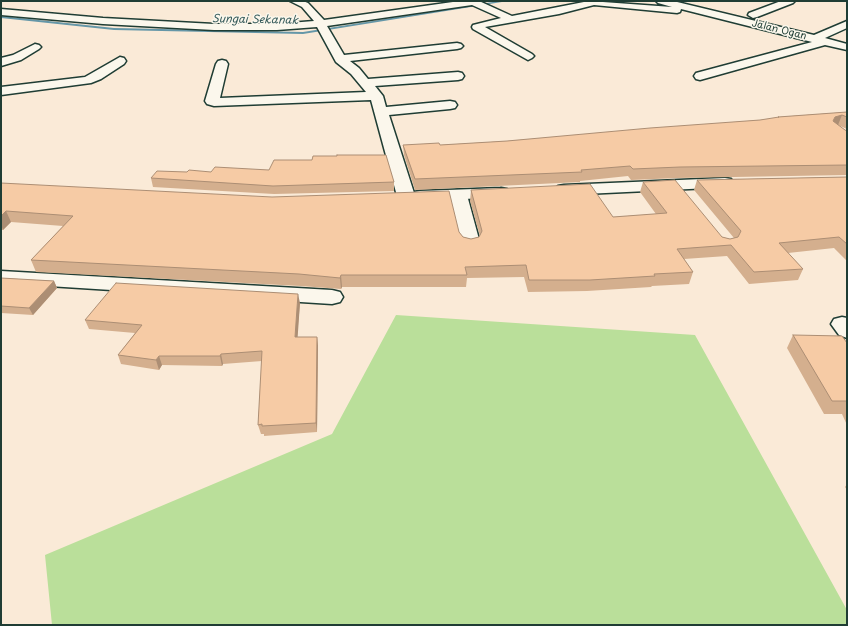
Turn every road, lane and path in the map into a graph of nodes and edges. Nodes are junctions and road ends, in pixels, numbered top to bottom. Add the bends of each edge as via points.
1 (295, 1) edge
2 (412, 1) edge
3 (661, 1) edge
4 (696, 1) edge
5 (790, 1) edge
6 (598, 2) edge
7 (429, 8) junction
8 (1, 12) edge
9 (710, 13) junction
10 (753, 15) junction
11 (510, 19) junction
12 (847, 24) edge
13 (323, 28) junction
14 (822, 38) junction
15 (847, 39) edge
16 (836, 44) junction
17 (457, 46) dead end
18 (35, 47) dead end
19 (847, 47) edge
20 (528, 56) dead end
21 (340, 59) junction
22 (120, 61) dead end
23 (1, 62) edge
24 (222, 64) dead end
25 (458, 76) dead end
26 (700, 76) dead end
27 (365, 83) junction
28 (1, 91) edge
29 (376, 96) junction
30 (450, 105) dead end
31 (381, 112) junction
32 (739, 183) edge
33 (677, 184) junction
34 (551, 190) edge
35 (520, 192) edge
36 (458, 195) junction
37 (692, 202) edge
38 (470, 243) edge
39 (1, 277) edge
40 (332, 298) dead end

1 - 13 street via 305,5
2 - 7 street
3 - 9 street, Jalan Ogan
4 - 10 street
5 - 10 street
6 - 9 street, Jalan Ogan
6 - 11 street, Jalan Ogan
7 - 11 street via 476,3
7 - 13 street
8 - 13 street via 214,27
9 - 14 street, Jalan Ogan
10 - 14 street
11 - 20 street, Jalan Ogan via 477,27
12 - 14 street
13 - 21 street
14 - 16 street, Jalan Ogan
14 - 26 street via 750,63
15 - 16 street
16 - 19 street, Jalan Ogan
17 - 21 street
18 - 23 street via 17,58
21 - 27 street
22 - 28 street via 87,80
24 - 29 street via 212,100 214,102
25 - 27 street
27 - 29 street
29 - 31 street
30 - 31 street
31 - 36 street via 398,196
32 - 33 street
33 - 34 street
33 - 37 street
35 - 36 street
36 - 38 street
39 - 40 street

